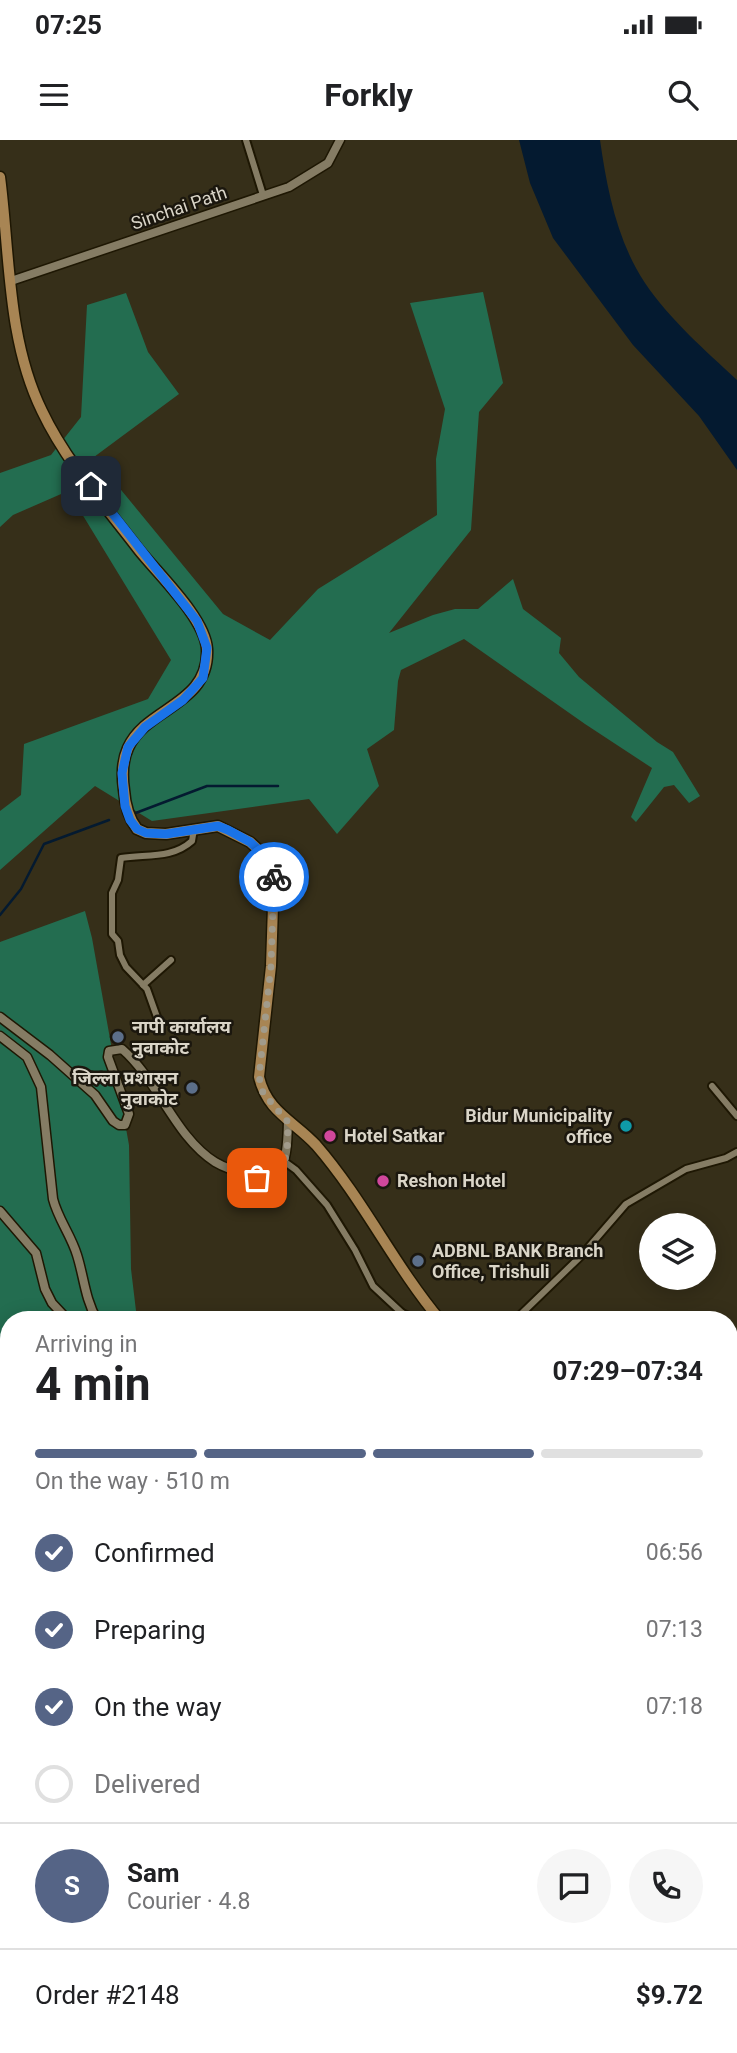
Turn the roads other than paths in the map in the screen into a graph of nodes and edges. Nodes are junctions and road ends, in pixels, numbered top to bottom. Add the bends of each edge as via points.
1 (246, 140) edge
2 (340, 140) edge
3 (0, 177) edge
4 (263, 195) junction
5 (3, 217) edge
6 (11, 281) junction
7 (194, 828) junction
8 (171, 960) dead end
9 (143, 985) junction
10 (0, 1017) edge
11 (157, 1017) dead end
12 (0, 1036) edge
13 (712, 1086) dead end
14 (737, 1116) edge
15 (288, 1122) junction
16 (737, 1152) edge
17 (285, 1163) junction
18 (0, 1211) edge
19 (60, 1311) edge
20 (92, 1311) edge
21 (401, 1311) edge
22 (433, 1311) edge
23 (524, 1311) edge

1 - 4 street
2 - 4 street, Sinchai Path via 328,163 289,187
3 - 5 main road
4 - 6 street, Sinchai Path
5 - 6 main road
6 - 7 main road via 20,348 42,412 74,464 197,621 207,648 203,678 183,700 145,727 128,747 122,773 125,806 137,829 166,834
7 - 9 street via 192,841 184,848 163,856 121,858 112,893 112,934 126,967
7 - 15 main road via 218,826 250,842 274,876 271,966 259,1077 263,1093
8 - 9 street
9 - 11 street
10 - 17 street via 50,1055 119,1125 125,1125 129,1114 108,1057 115,1048 122,1048 134,1059 189,1138 216,1163 269,1178
12 - 20 street via 27,1057 41,1087 52,1199 77,1255
13 - 14 street
15 - 17 street
15 - 22 main road via 314,1144 349,1188
16 - 23 street via 686,1169 626,1204
17 - 21 street via 327,1205 373,1286
18 - 19 street via 36,1254 45,1289

